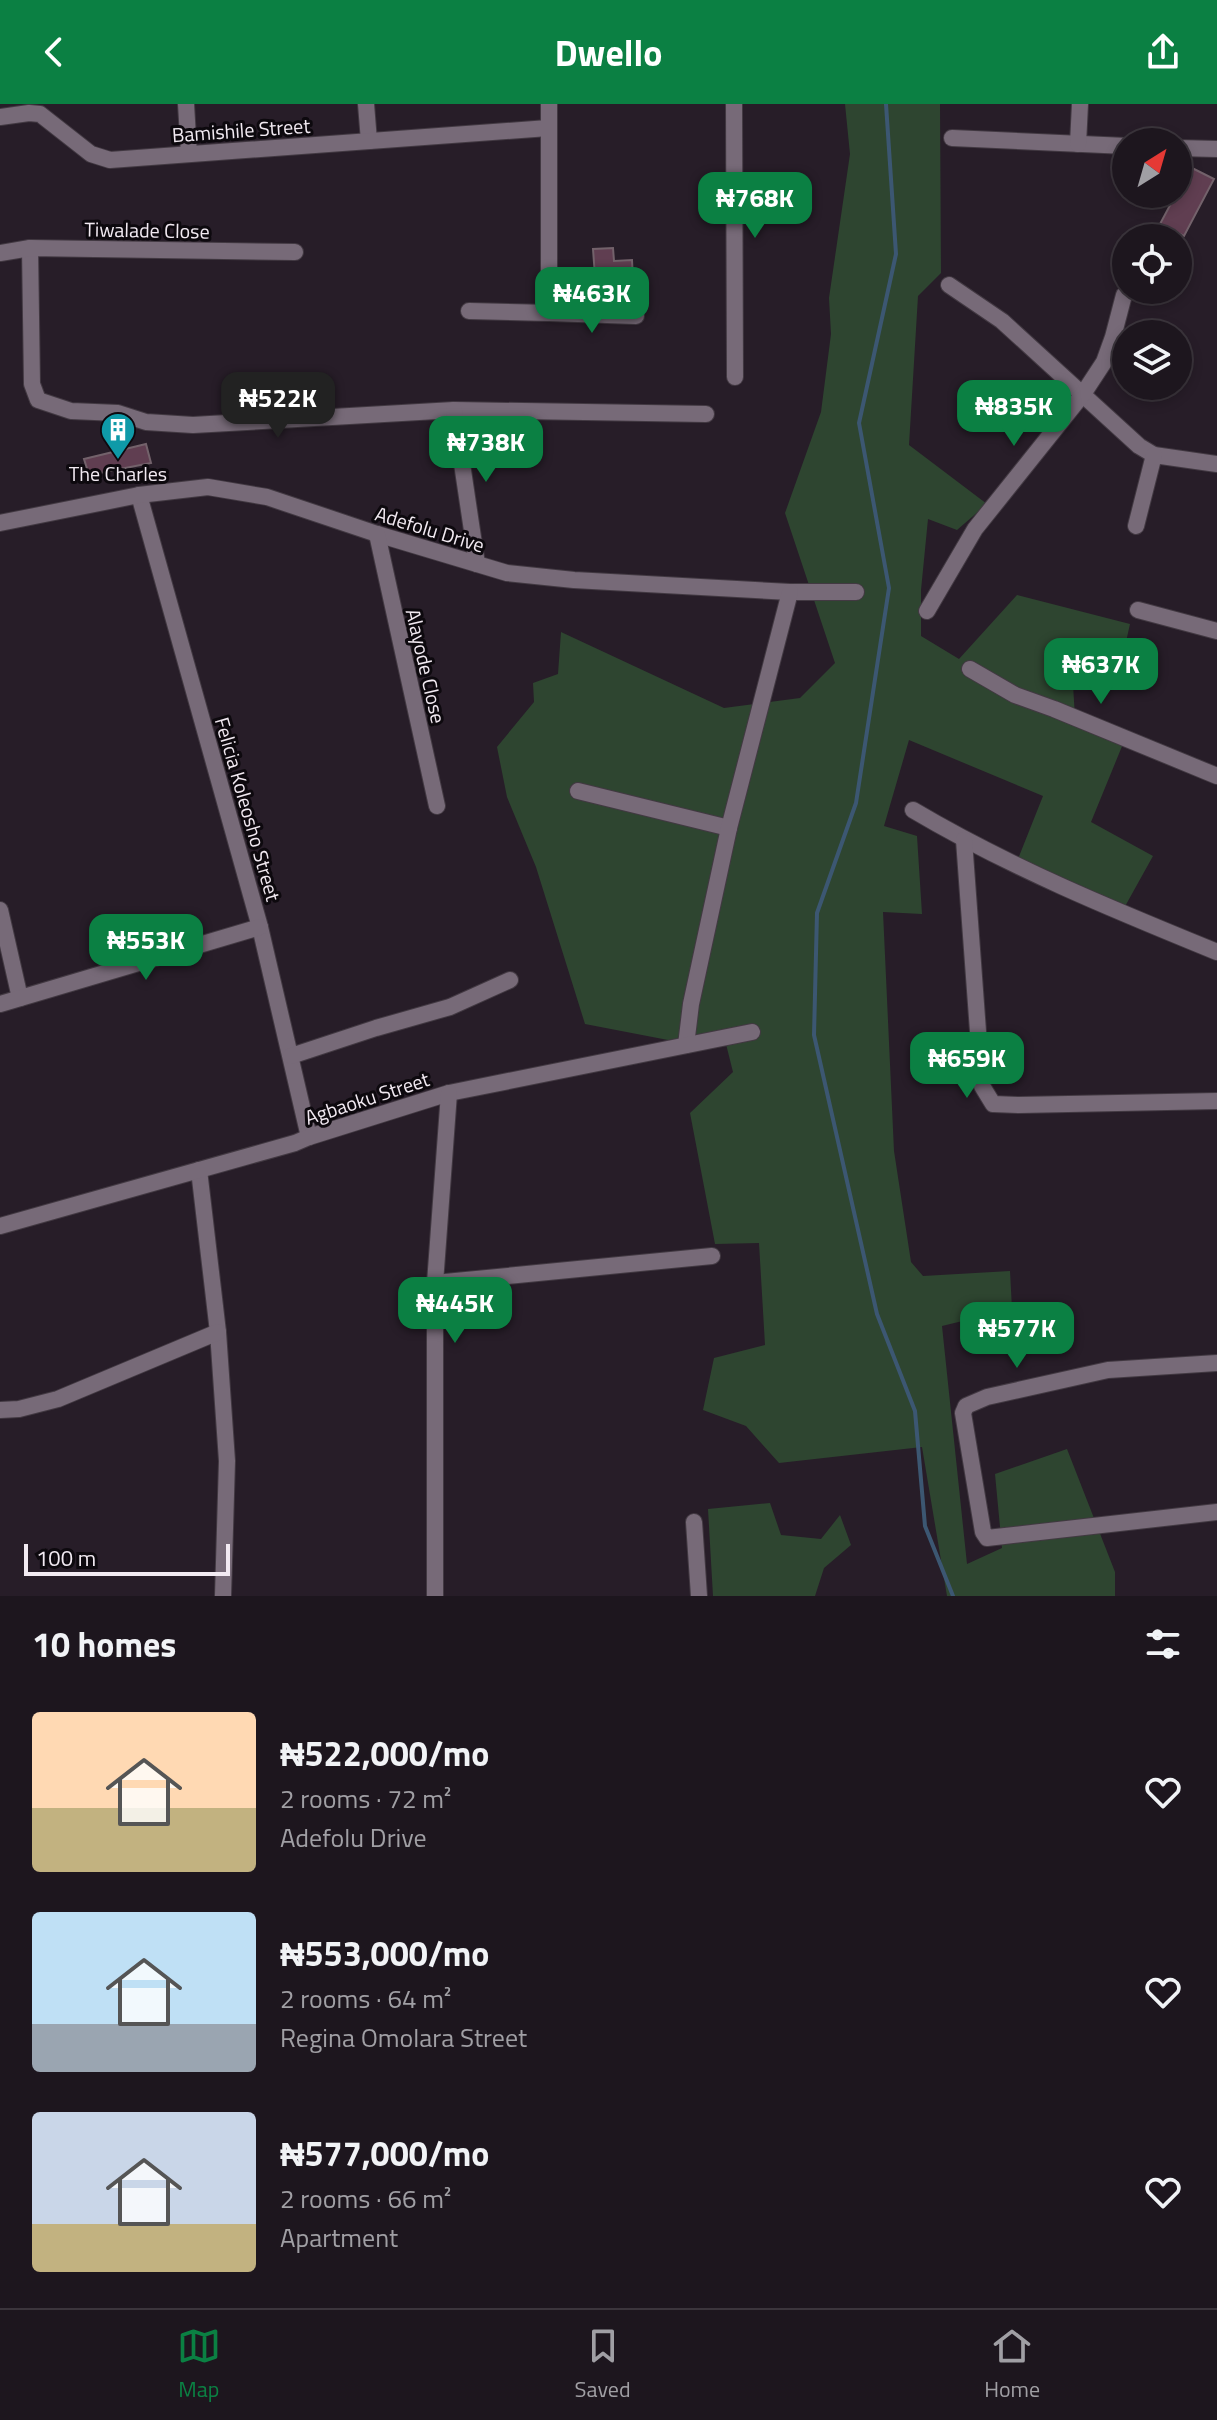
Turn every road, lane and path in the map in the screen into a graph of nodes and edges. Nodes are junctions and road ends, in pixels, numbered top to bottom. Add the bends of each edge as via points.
1 (186, 104) edge
2 (366, 104) edge
3 (549, 104) edge
4 (734, 104) edge
5 (1080, 104) edge
6 (0, 117) edge
7 (548, 128) junction
8 (952, 138) dead end
9 (369, 141) junction
10 (1078, 144) junction
11 (1112, 145) edge
12 (1192, 148) edge
13 (1217, 149) edge
14 (189, 154) junction
15 (30, 248) junction
16 (295, 252) dead end
17 (0, 253) edge
18 (949, 285) dead end
19 (1122, 304) edge
20 (469, 311) dead end
21 (549, 313) junction
22 (636, 316) dead end
23 (735, 377) dead end
24 (1083, 394) junction
25 (454, 410) junction
26 (706, 414) dead end
27 (1154, 455) junction
28 (1217, 464) edge
29 (139, 495) junction
30 (0, 523) edge
31 (1136, 526) dead end
32 (377, 534) junction
33 (477, 564) junction
34 (790, 592) junction
35 (856, 592) dead end
36 (1138, 610) dead end
37 (927, 611) dead end
38 (1217, 631) edge
39 (970, 669) dead end
40 (1217, 776) edge
41 (578, 791) dead end
42 (437, 806) dead end
43 (913, 810) dead end
44 (729, 828) junction
45 (964, 840) junction
46 (0, 910) edge
47 (260, 927) junction
48 (1217, 952) edge
49 (510, 980) dead end
50 (20, 998) junction
51 (0, 1004) edge
52 (752, 1032) dead end
53 (686, 1045) junction
54 (291, 1056) junction
55 (449, 1093) junction
56 (1217, 1101) edge
57 (309, 1137) junction
58 (199, 1170) junction
59 (0, 1226) edge
60 (712, 1256) dead end
61 (435, 1283) junction
62 (218, 1332) junction
63 (1217, 1363) edge
64 (0, 1410) edge
65 (1217, 1512) edge
66 (694, 1522) dead end
67 (223, 1596) edge
68 (435, 1596) edge
69 (699, 1596) edge

1 - 14 street
2 - 9 street
3 - 7 street
4 - 23 street
5 - 10 street
6 - 14 street, Bamishile Street via 40,114 91,154 110,160
7 - 9 street, Bamishile Street
7 - 21 street
8 - 10 street
9 - 14 street, Bamishile Street
10 - 11 street
12 - 13 street
15 - 16 street, Tiwalade Close
15 - 17 street, Tiwalade Close
15 - 25 street via 32,384 38,400 52,406 193,425
18 - 24 street via 1002,321
19 - 24 street via 1104,362
20 - 21 street
21 - 22 street
24 - 27 street
24 - 37 street via 975,529
25 - 26 street
25 - 33 street
27 - 28 street
27 - 31 street
29 - 30 street, Adefolu Drive
29 - 32 street, Adefolu Drive via 208,487 239,490
29 - 47 street, Felicia Koleosho Street
32 - 33 street, Adefolu Drive
32 - 42 street, Alayode Close
33 - 34 street, Adefolu Drive via 574,580
34 - 35 street, Adefolu Drive
34 - 44 street
36 - 38 street
39 - 40 street via 1015,695
41 - 44 street
43 - 45 street
44 - 53 street
45 - 48 street
45 - 56 street via 982,1086 993,1104
46 - 50 street
47 - 50 street
47 - 54 street, Felicia Koleosho Street
49 - 54 street via 450,1007
50 - 51 street
52 - 53 street, Agbaoku Street
53 - 55 street, Agbaoku Street
54 - 57 street, Felicia Koleosho Street
55 - 57 street, Agbaoku Street
55 - 61 street
57 - 58 street, Agbaoku Street
58 - 59 street, Agbaoku Street
58 - 62 street
60 - 61 street
61 - 68 street
62 - 64 street via 58,1399
62 - 67 street via 227,1461
63 - 65 street via 1108,1370 987,1397 966,1406 963,1413 987,1538
66 - 69 street

